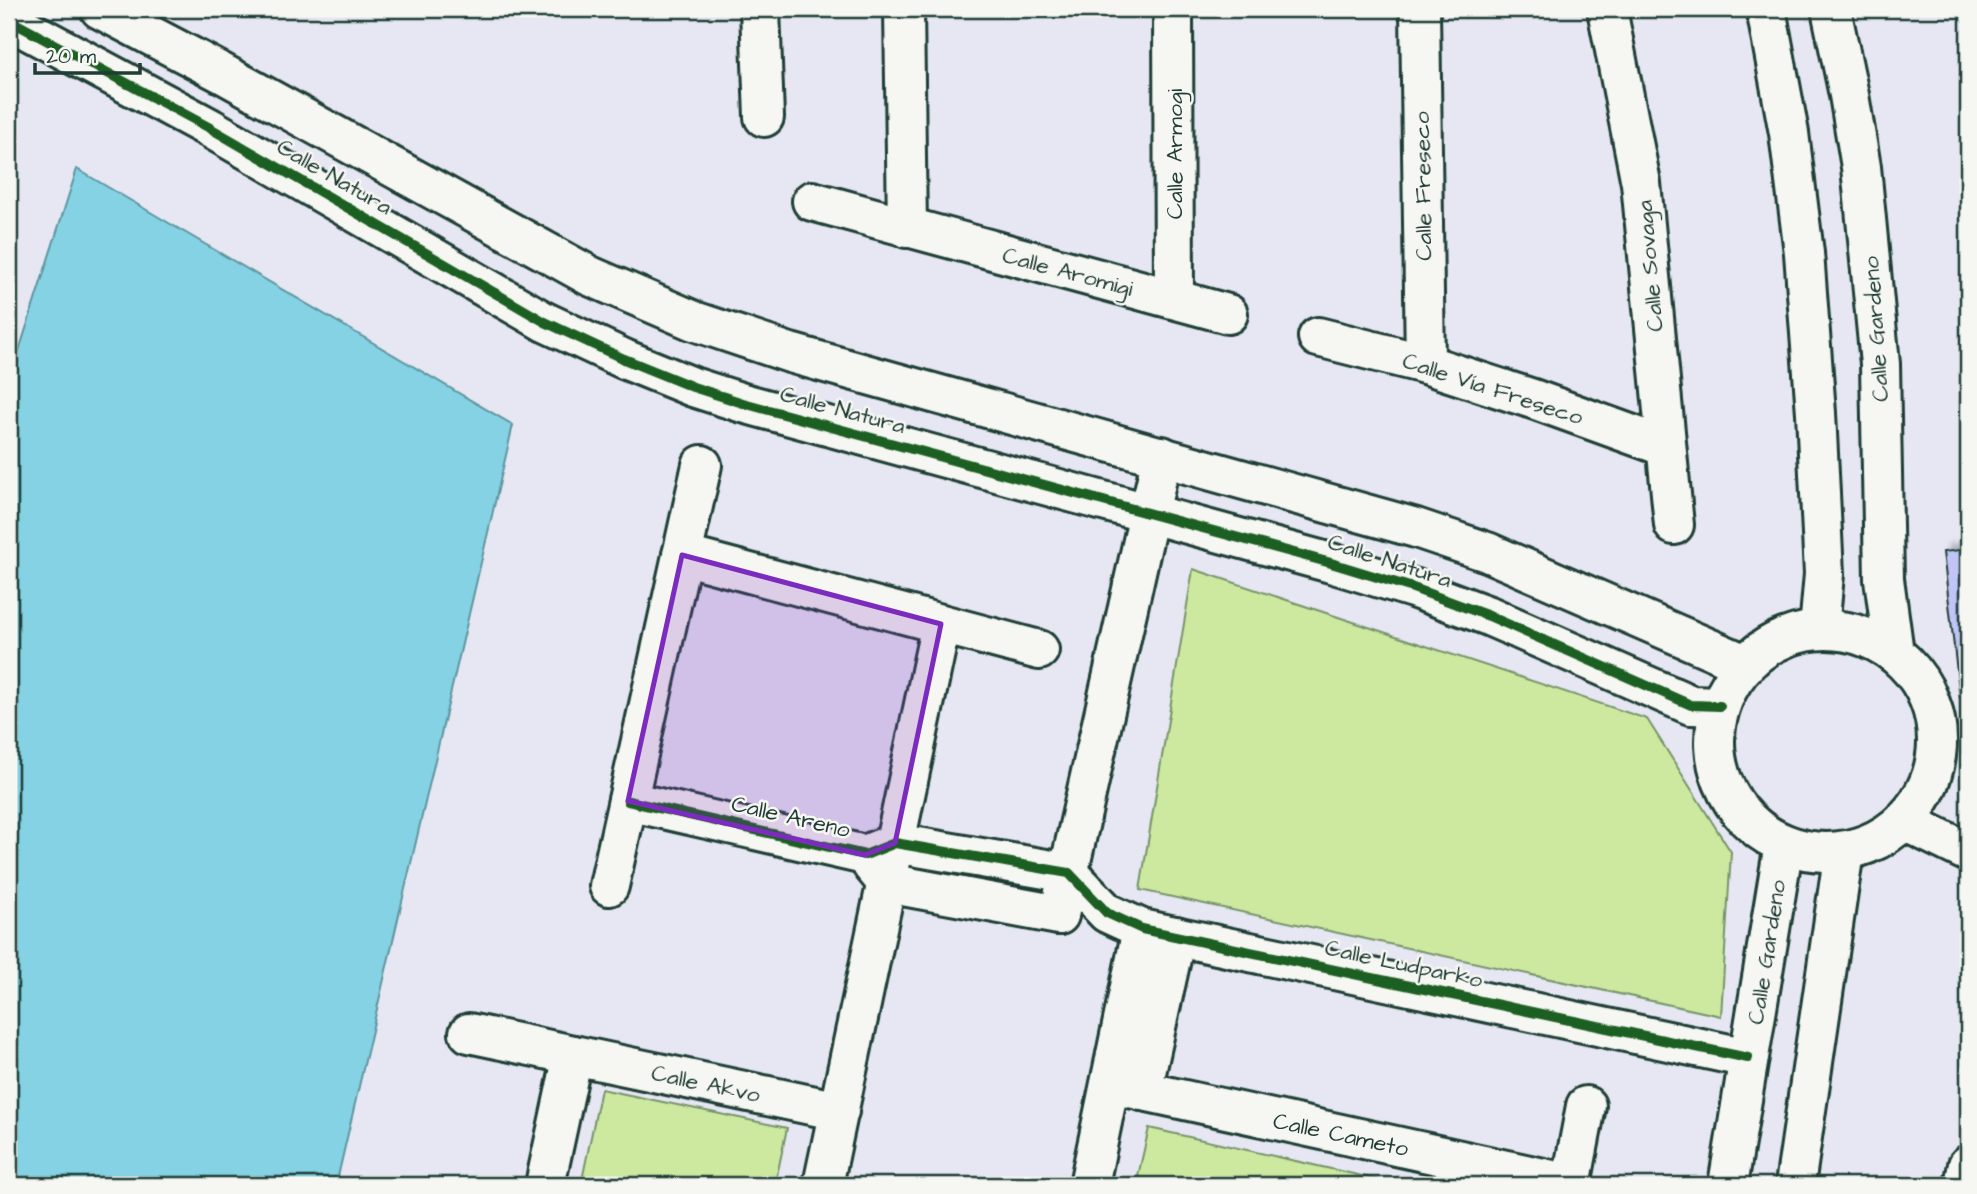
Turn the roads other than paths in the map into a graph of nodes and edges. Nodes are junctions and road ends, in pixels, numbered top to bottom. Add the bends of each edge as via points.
1 (100, 9) edge
2 (760, 9) edge
3 (904, 9) edge
4 (1173, 9) edge
5 (1420, 9) edge
6 (1607, 9) edge
7 (1766, 9) edge
8 (1831, 9) edge
9 (9, 20) edge
10 (764, 117) dead end
11 (812, 201) dead end
12 (907, 228) junction
13 (1174, 299) junction
14 (1228, 314) dead end
15 (1318, 337) dead end
16 (1425, 364) junction
17 (1666, 447) junction
18 (1162, 456) junction
19 (702, 466) dead end
20 (1149, 513) junction
21 (1674, 525) dead end
22 (682, 555) junction
23 (941, 624) junction
24 (1819, 630) junction
25 (1039, 650) dead end
26 (1894, 653) junction
27 (1745, 664) junction
28 (1720, 706) junction
29 (1953, 746) edge
30 (628, 800) junction
31 (1904, 821) junction
32 (1784, 844) junction
33 (1844, 851) junction
34 (1968, 852) edge
35 (882, 860) junction
36 (609, 886) dead end
37 (1073, 894) junction
38 (1159, 932) junction
39 (469, 1033) dead end
40 (573, 1055) junction
41 (1748, 1058) junction
42 (1127, 1087) junction
43 (1586, 1106) dead end
44 (839, 1111) junction
45 (1968, 1166) edge
46 (545, 1185) edge
47 (823, 1185) edge
48 (1089, 1185) edge
49 (1571, 1185) edge
50 (1728, 1185) edge
51 (1795, 1185) edge
52 (1964, 1185) edge

1 - 18 street, Calle Natura via 590,276 645,301 790,353
2 - 10 street
3 - 12 street
4 - 13 street, Calle Armogi
5 - 16 street, Calle Freseco
6 - 17 street, Calle Sovaga via 1641,183
7 - 24 street via 1789,133 1804,253 1824,574
8 - 26 street, Calle Gardeno via 1861,167 1880,364 1884,579
9 - 20 street, Calle Natura via 210,128 545,322 624,359 743,403
11 - 12 street, Calle Aromigi
12 - 13 street, Calle Aromigi
13 - 14 street, Calle Aromigi
15 - 16 street, Calle Vía Freseco
16 - 17 street, Calle Vía Freseco
17 - 21 street, Calle Sovaga
18 - 20 street
18 - 27 street, Calle Natura via 1487,552
19 - 22 street
20 - 28 street, Calle Natura via 1413,588 1489,615 1691,705
20 - 37 street
22 - 23 street
22 - 30 street
23 - 25 street
23 - 35 street
24 - 26 street via 1859,635
24 - 27 street via 1779,640
26 - 29 street via 1909,666
27 - 28 street
28 - 32 street via 1714,747 1724,788 1749,821
29 - 31 street via 1936,762 1929,784
30 - 35 street, Calle Areno
30 - 36 street
31 - 33 street via 1866,845
31 - 34 street
32 - 33 street
32 - 41 street, Calle Gardeno
33 - 51 street
35 - 37 street, Calle Areno
35 - 44 street
37 - 38 street, Calle Ludparko via 1107,913
38 - 41 street, Calle Ludparko
38 - 42 street
39 - 40 street, Calle Akvo
40 - 44 street, Calle Akvo
40 - 46 street
41 - 50 street, Calle Gardeno
42 - 48 street
42 - 49 street, Calle Cameto
43 - 49 street
44 - 47 street
45 - 52 street

